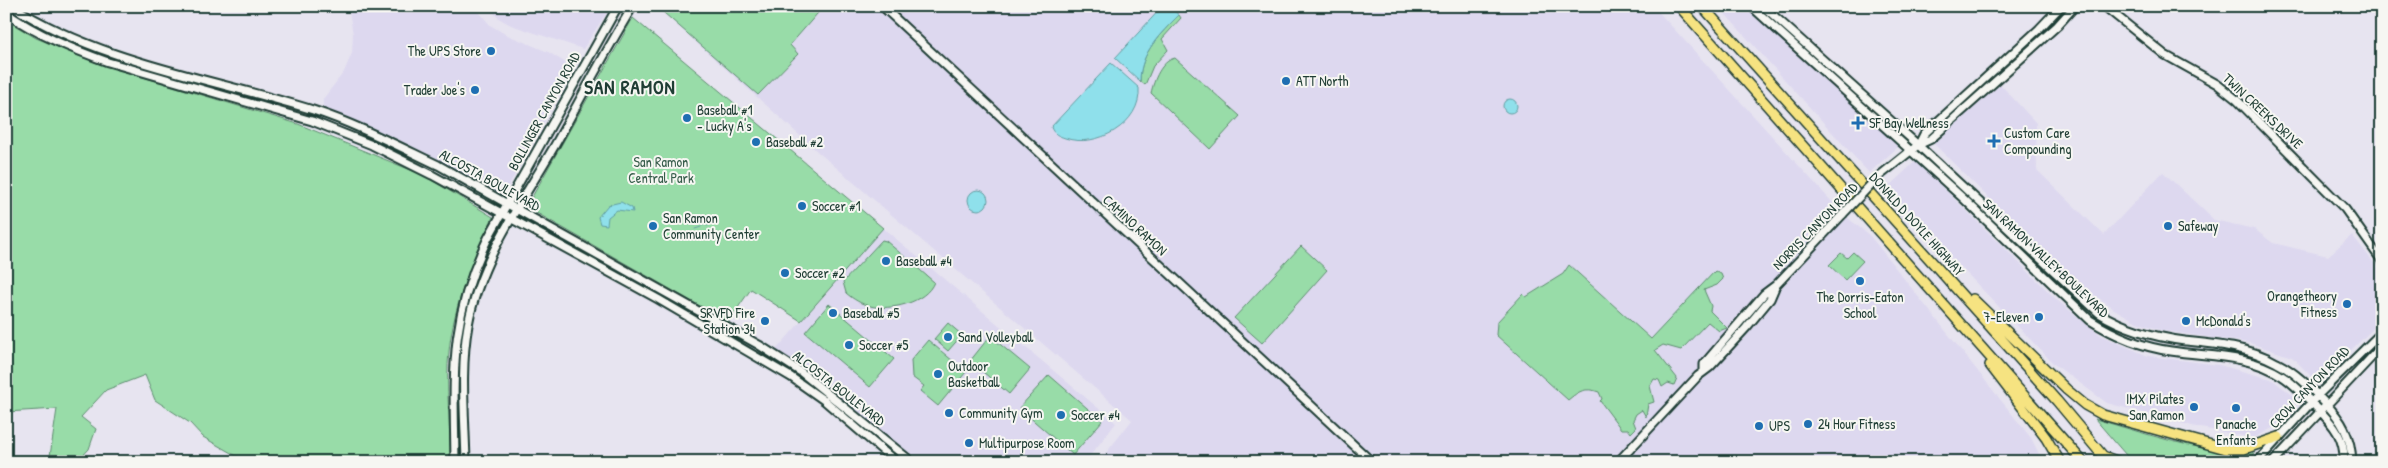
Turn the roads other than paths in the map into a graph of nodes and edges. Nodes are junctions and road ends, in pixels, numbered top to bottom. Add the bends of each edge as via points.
1 (12, 6) edge
2 (618, 6) edge
3 (633, 6) edge
4 (882, 6) edge
5 (1679, 6) edge
6 (1702, 6) edge
7 (1751, 6) edge
8 (1763, 6) edge
9 (2061, 6) edge
10 (2075, 6) edge
11 (2104, 6) edge
12 (6, 12) edge
13 (1918, 144) junction
14 (1911, 150) junction
15 (507, 204) junction
16 (517, 210) junction
17 (502, 214) junction
18 (511, 219) junction
19 (2382, 261) edge
20 (1959, 292) junction
21 (2382, 332) edge
22 (1976, 341) junction
23 (2382, 346) edge
24 (2318, 395) junction
25 (2312, 402) junction
26 (2326, 404) junction
27 (2320, 411) junction
28 (2278, 437) junction
29 (901, 452) junction
30 (2106, 459) edge
31 (894, 461) edge
32 (455, 462) edge
33 (466, 462) edge
34 (912, 462) edge
35 (1372, 462) edge
36 (1618, 462) edge
37 (2060, 462) edge
38 (2083, 462) edge
39 (2119, 462) edge
40 (2257, 462) edge
41 (2273, 462) edge
42 (2344, 462) edge
43 (2352, 462) edge

1 - 15 main road, ALCOSTA BOULEVARD via 40,23 111,54 314,111 388,141
2 - 15 main road, BOLLINGER CANYON ROAD
3 - 16 main road, BOLLINGER CANYON ROAD
4 - 35 main road, CAMINO RAMON
5 - 22 highway
6 - 20 highway, DONALD D DOYLE HIGHWAY
7 - 14 main road, SAN RAMON VALLEY BOULEVARD
8 - 13 main road, SAN RAMON VALLEY BOULEVARD
9 - 13 main road, NORRIS CANYON ROAD via 1924,134
10 - 13 main road, NORRIS CANYON ROAD via 1931,139
11 - 19 main road, TWIN CREEKS DRIVE via 2165,55 2217,84 2237,100 2345,208
12 - 17 main road, ALCOSTA BOULEVARD via 40,34 108,62 312,121 372,145
13 - 14 main road, NORRIS CANYON ROAD
13 - 24 main road, SAN RAMON VALLEY BOULEVARD via 2098,313 2140,332 2183,341 2217,343 2256,354 2277,362
14 - 25 main road, SAN RAMON VALLEY BOULEVARD via 2090,320 2108,332 2157,348 2215,354 2253,363 2282,376
14 - 36 main road, NORRIS CANYON ROAD, bridge via 1878,178 1776,285 1770,299 1746,328
15 - 16 main road, ALCOSTA BOULEVARD
15 - 17 main road, BOLLINGER CANYON ROAD
16 - 18 main road, BOLLINGER CANYON ROAD
16 - 29 main road, ALCOSTA BOULEVARD via 759,344 801,372
17 - 18 main road, ALCOSTA BOULEVARD
17 - 32 main road, BOLLINGER CANYON ROAD via 476,263 458,323 454,353
18 - 31 main road, ALCOSTA BOULEVARD via 658,299 791,377 825,401
18 - 33 main road, BOLLINGER CANYON ROAD via 485,270 468,326 465,355
20 - 28 highway via 1973,299 2072,394 2103,415 2226,449 2244,449
20 - 30 highway, DONALD D DOYLE HIGHWAY
21 - 24 main road, CROW CANYON ROAD
22 - 37 highway
22 - 38 highway
23 - 26 main road, CROW CANYON ROAD
24 - 25 main road, CROW CANYON ROAD
24 - 26 main road, SAN RAMON VALLEY BOULEVARD
25 - 27 main road, SAN RAMON VALLEY BOULEVARD
25 - 28 main road, CROW CANYON ROAD
26 - 27 main road, CROW CANYON ROAD
26 - 43 main road, SAN RAMON VALLEY BOULEVARD via 2346,430 2352,448
27 - 41 main road, CROW CANYON ROAD
27 - 42 main road, SAN RAMON VALLEY BOULEVARD via 2340,436
28 - 40 main road, CROW CANYON ROAD
29 - 31 main road
29 - 34 main road, ALCOSTA BOULEVARD
30 - 39 highway

